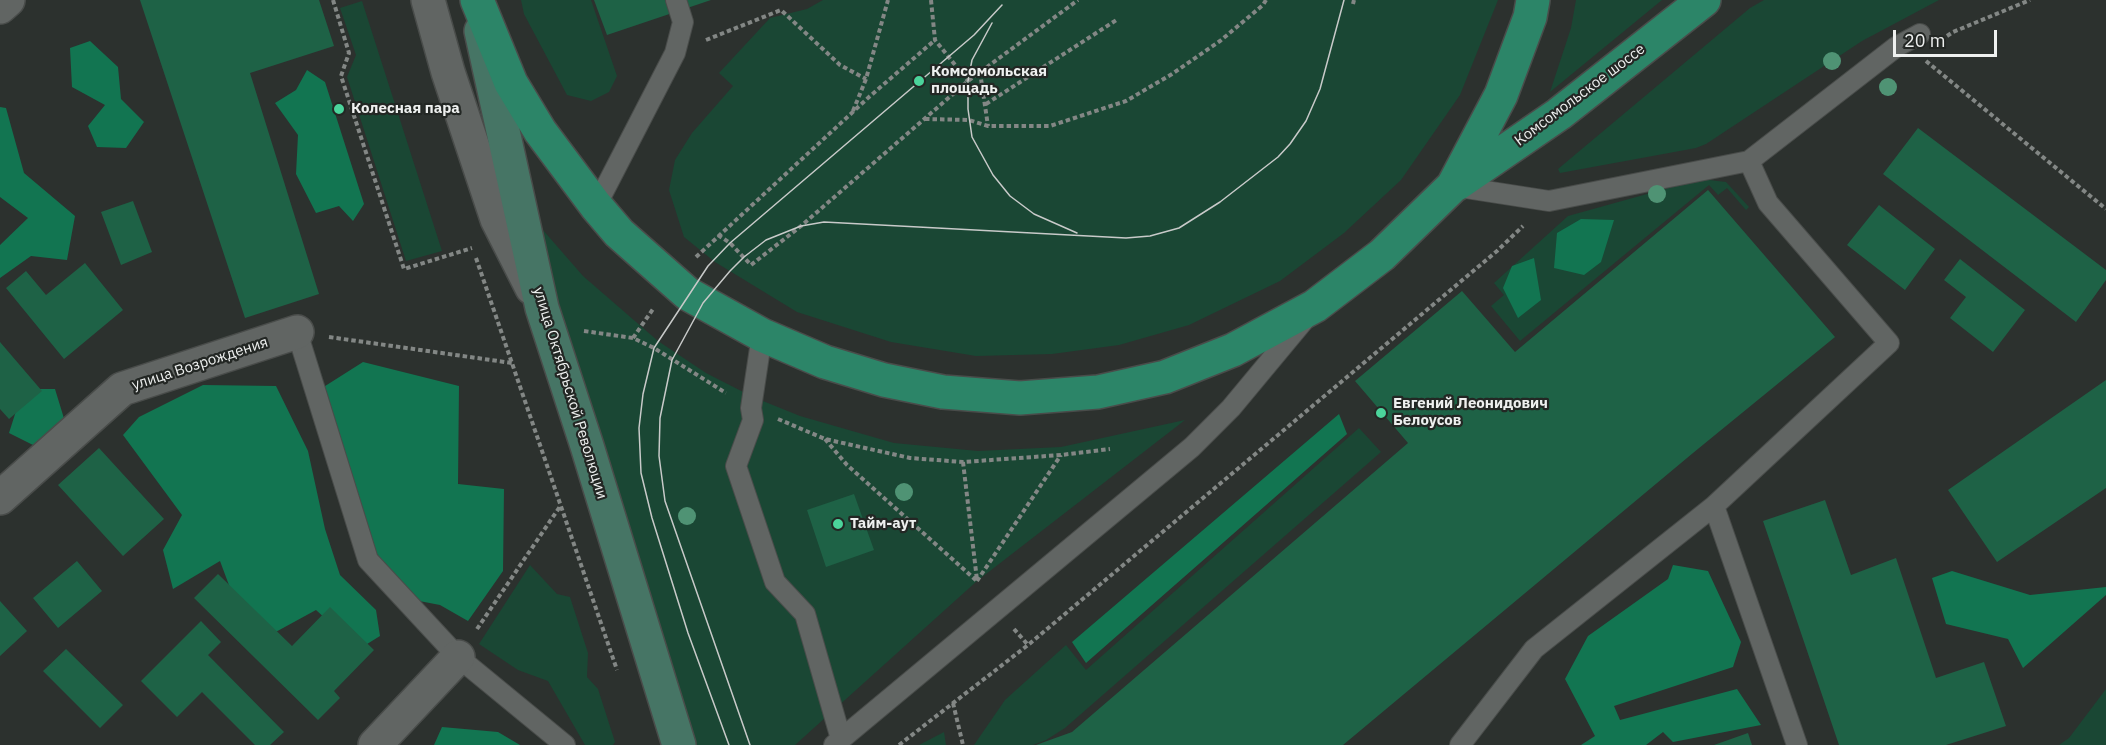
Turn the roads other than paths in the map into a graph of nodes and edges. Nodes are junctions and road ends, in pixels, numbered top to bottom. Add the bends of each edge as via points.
1 (8, 0) edge
2 (428, 0) edge
3 (475, 0) edge
4 (676, 0) edge
5 (1533, 0) edge
6 (1704, 0) edge
7 (0, 7) edge
8 (1920, 34) dead end
9 (1749, 161) junction
10 (1454, 186) junction
11 (596, 206) junction
12 (1315, 306) junction
13 (544, 317) junction
14 (297, 333) joint
15 (762, 335) junction
16 (0, 498) edge
17 (1714, 506) junction
18 (458, 657) junction
19 (838, 742) edge
20 (375, 745) edge
21 (565, 745) edge
22 (679, 745) edge
23 (1460, 745) edge
24 (1797, 745) edge

1 - 7 street
2 - 13 street via 497,219
3 - 11 main road via 511,83 540,131
3 - 13 street, улица Октябрьской Революции
4 - 11 lane via 683,22 675,53
5 - 10 main road via 1500,95
6 - 10 main road, Комсомольское шоссе via 1558,114
8 - 9 lane via 1896,47
9 - 10 lane via 1549,201
9 - 17 lane via 1768,203 1889,343
10 - 12 main road via 1382,255
11 - 15 main road via 671,281
12 - 15 main road via 1233,350 1165,377 1098,392 1020,398 943,392 884,380 825,362
12 - 19 lane via 1231,408 1192,447
13 - 22 street, улица Октябрьской Революции
14 - 16 street, улица Возрождения via 122,389
14 - 18 lane via 368,561
15 - 19 lane via 751,408 753,420 736,466 775,582 805,614
17 - 23 lane via 1534,649
17 - 24 lane
18 - 20 street
18 - 21 lane

